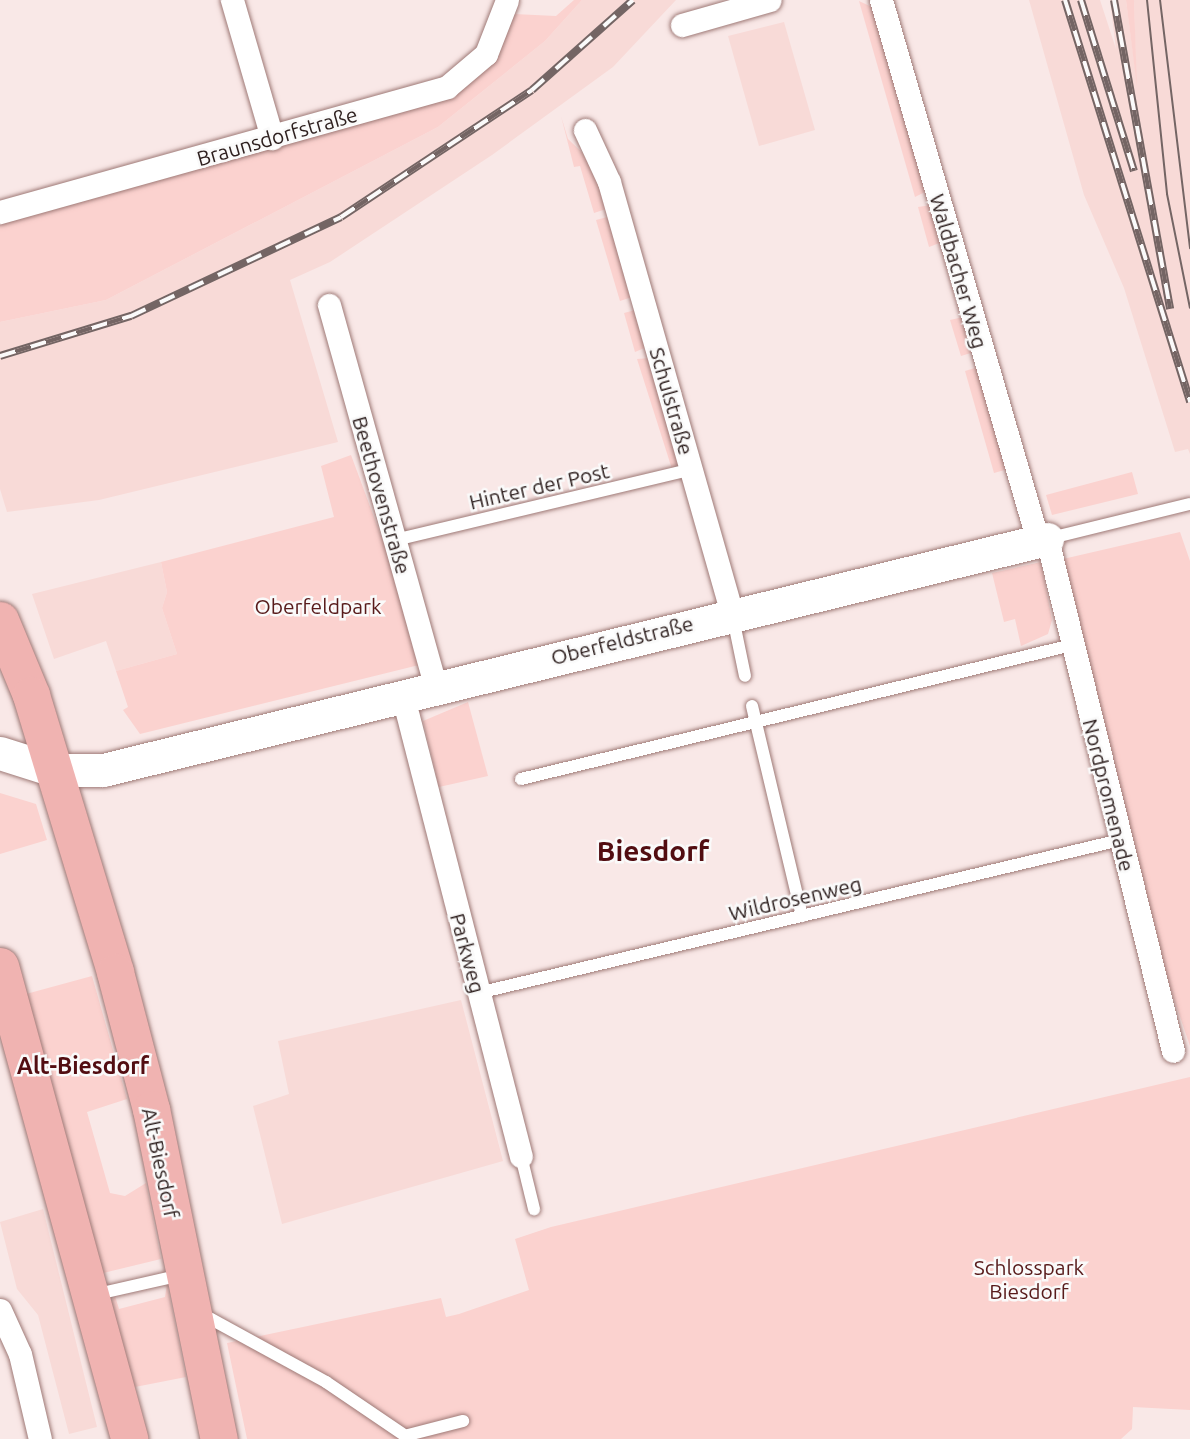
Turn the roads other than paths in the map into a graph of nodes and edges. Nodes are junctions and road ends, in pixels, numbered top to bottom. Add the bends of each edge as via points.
1 (232, 0) edge
2 (507, 0) edge
3 (770, 0) edge
4 (881, 0) edge
5 (682, 24) dead end
6 (585, 130) dead end
7 (272, 138) junction
8 (0, 212) edge
9 (328, 305) dead end
10 (692, 469) junction
11 (1190, 504) edge
12 (396, 540) junction
13 (1042, 540) junction
14 (732, 613) junction
15 (0, 620) edge
16 (1072, 645) junction
17 (745, 676) dead end
18 (435, 685) junction
19 (402, 697) junction
20 (752, 706) dead end
21 (756, 723) junction
22 (0, 753) edge
23 (54, 770) junction
24 (522, 779) dead end
25 (1120, 840) junction
26 (802, 916) junction
27 (0, 965) edge
28 (478, 993) junction
29 (1173, 1051) dead end
30 (521, 1156) joint
31 (534, 1209) dead end
32 (184, 1274) junction
33 (90, 1296) junction
34 (0, 1310) edge
35 (194, 1322) junction
36 (463, 1421) dead end
37 (409, 1437) edge
38 (40, 1439) edge
39 (129, 1439) edge
40 (219, 1439) edge

1 - 7 street
2 - 7 street, Braunsdorfstraße via 493,43 460,79
3 - 5 street
4 - 13 street, Waldbacher Weg
6 - 10 street, Schulstraße via 609,182
7 - 8 street, Braunsdorfstraße
9 - 12 street, Beethovenstraße
10 - 12 lane, Hinter der Post
10 - 14 street, Schulstraße
11 - 13 lane, Oberfeldstraße
12 - 18 street, Beethovenstraße
13 - 14 street, Oberfeldstraße
13 - 16 street, Nordpromenade
14 - 17 lane, Schulstraße
14 - 18 street, Oberfeldstraße
15 - 23 main road, Alt-Biesdorf
16 - 21 lane
16 - 25 street, Nordpromenade
18 - 19 street, Oberfeldstraße
19 - 23 street, Oberfeldstraße via 103,769
19 - 28 street, Parkweg
20 - 21 lane
21 - 24 lane
21 - 26 lane
22 - 23 street
23 - 32 main road, Alt-Biesdorf via 150,1109
25 - 26 lane, Wildrosenweg
25 - 29 street, Nordpromenade
26 - 28 lane, Wildrosenweg
27 - 33 main road
28 - 30 street, Parkweg
30 - 31 lane, Parkweg
32 - 33 lane
32 - 35 main road, Alt-Biesdorf
33 - 39 main road
34 - 38 street via 20,1354
35 - 37 lane via 211,1319
35 - 40 main road, Alt-Biesdorf
36 - 37 lane

